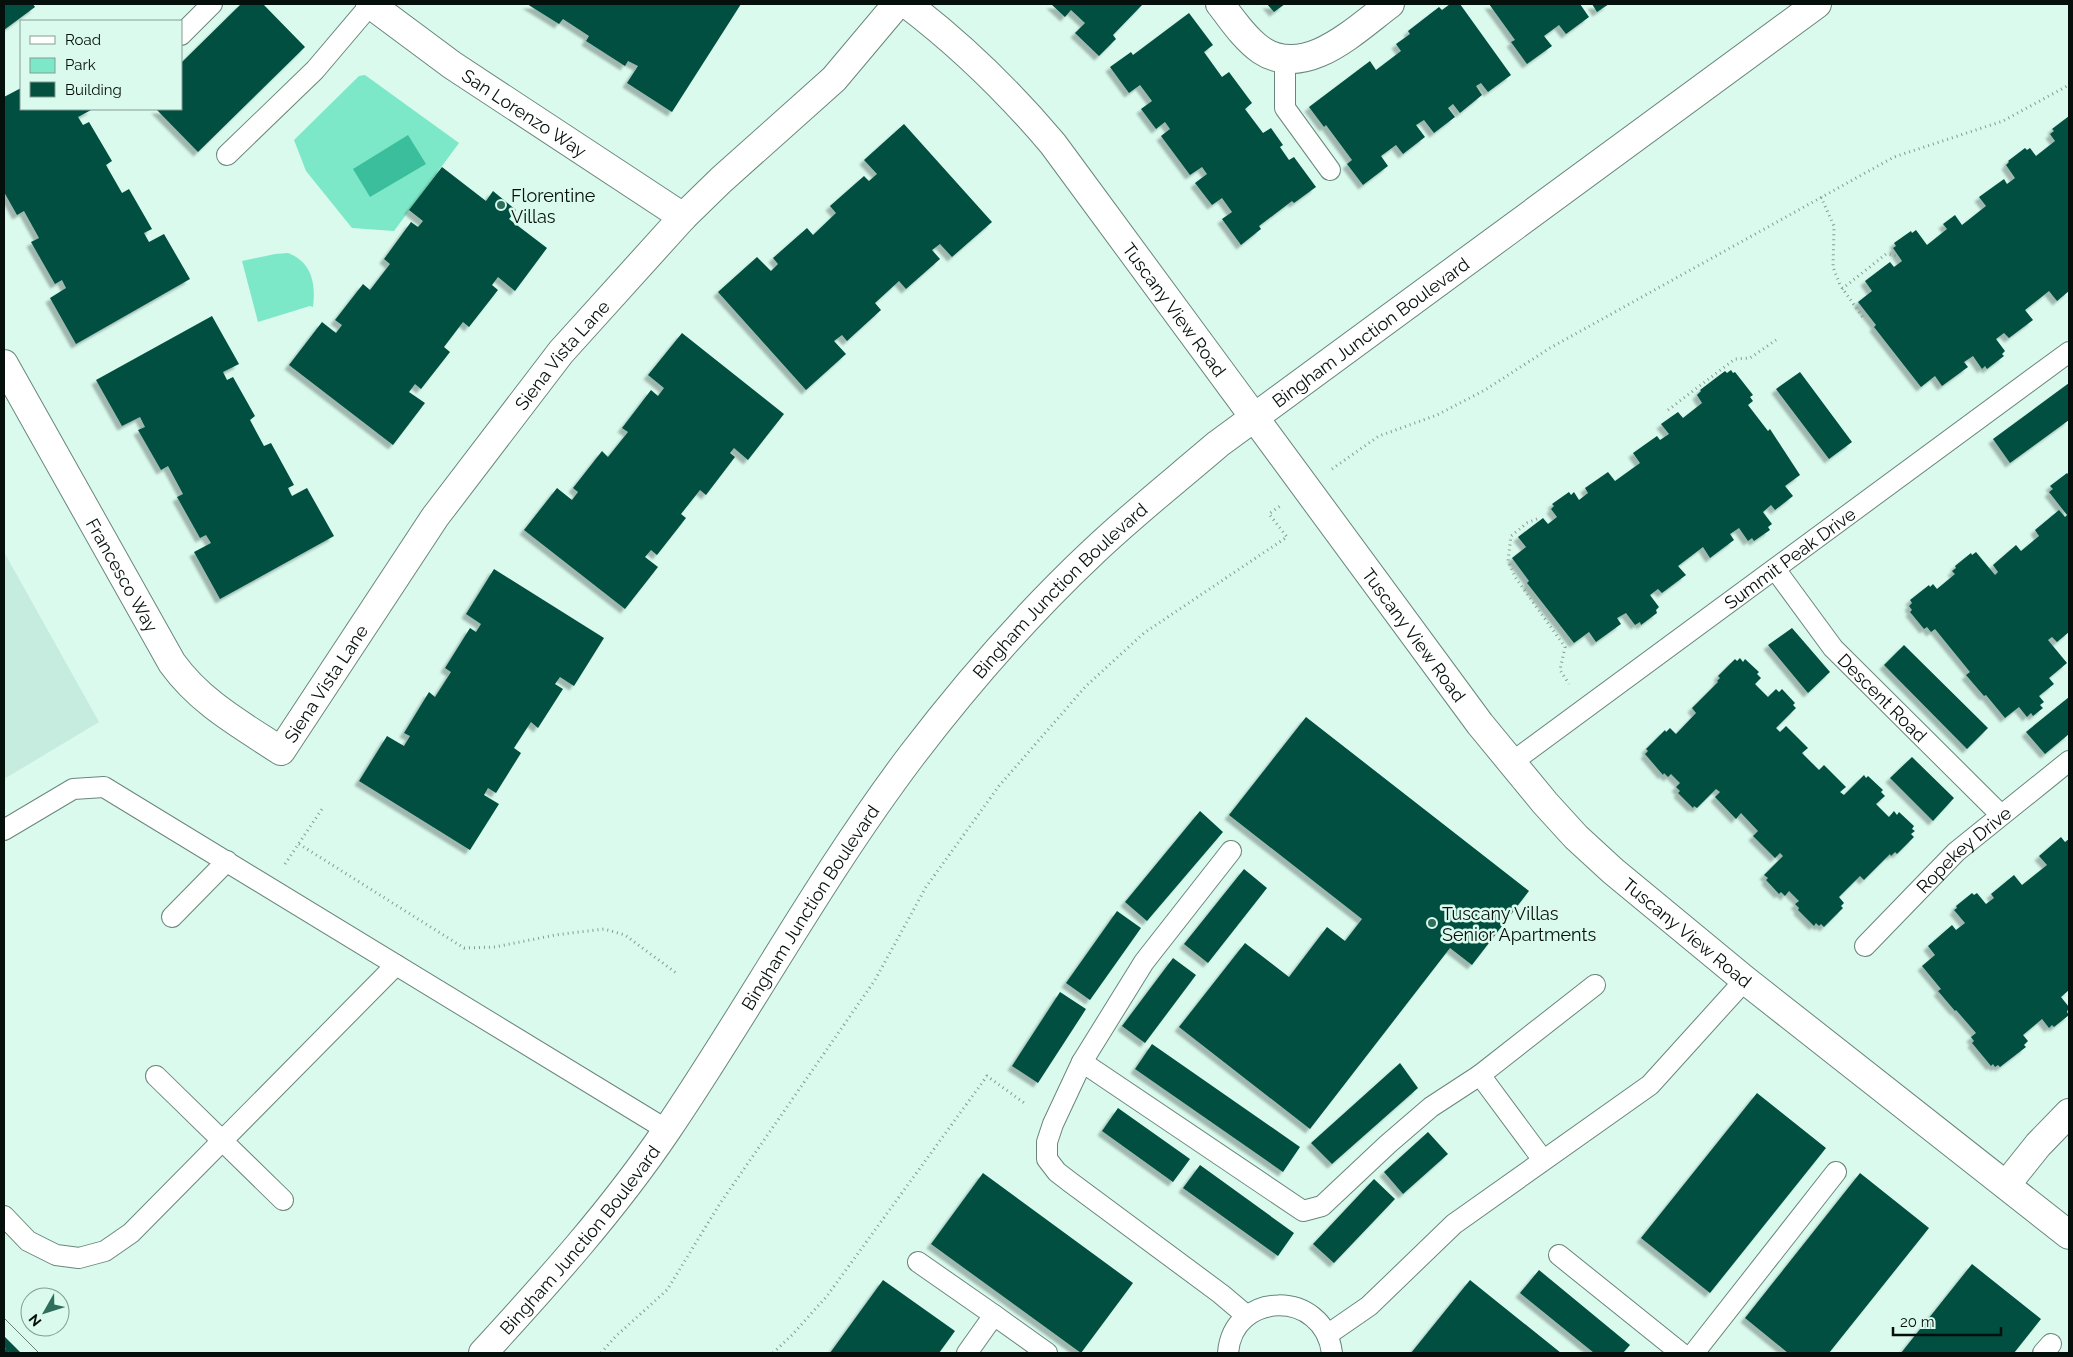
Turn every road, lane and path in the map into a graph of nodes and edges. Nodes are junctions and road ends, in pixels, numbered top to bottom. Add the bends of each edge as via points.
1 (212, 4) edge
2 (371, 4) edge
3 (897, 4) edge
4 (907, 4) edge
5 (1220, 4) edge
6 (1390, 4) edge
7 (1817, 4) edge
8 (182, 34) edge
9 (1285, 58) junction
10 (2069, 84) edge
11 (227, 155) dead end
12 (1330, 170) dead end
13 (1821, 197) junction
14 (683, 216) junction
15 (1897, 256) dead end
16 (1842, 289) junction
17 (1864, 319) dead end
18 (1776, 340) dead end
19 (2069, 352) edge
20 (4, 364) edge
21 (1668, 410) dead end
22 (1254, 417) junction
23 (1350, 456) dead end
24 (1269, 514) dead end
25 (1537, 520) dead end
26 (1775, 569) junction
27 (1574, 691) dead end
28 (281, 751) joint
29 (2069, 761) edge
30 (1511, 763) junction
31 (324, 806) dead end
32 (2001, 815) junction
33 (4, 830) edge
34 (299, 844) junction
35 (1231, 851) dead end
36 (227, 861) junction
37 (269, 888) junction
38 (172, 917) dead end
39 (1865, 946) dead end
40 (396, 965) junction
41 (676, 973) dead end
42 (1745, 980) junction
43 (1595, 985) dead end
44 (1082, 1062) junction
45 (1480, 1075) junction
46 (156, 1076) dead end
47 (1027, 1105) dead end
48 (2069, 1113) edge
49 (667, 1130) junction
50 (222, 1140) junction
51 (1543, 1160) junction
52 (1836, 1172) dead end
53 (2006, 1185) junction
54 (283, 1200) dead end
55 (4, 1216) edge
56 (2069, 1235) edge
57 (1559, 1255) dead end
58 (918, 1262) dead end
59 (994, 1315) junction
60 (1247, 1316) junction
61 (1330, 1344) edge
62 (4, 1349) edge
63 (8, 1353) edge
64 (483, 1353) edge
65 (601, 1353) edge
66 (774, 1353) edge
67 (967, 1353) edge
68 (1047, 1353) edge
69 (1228, 1353) edge
70 (1681, 1353) edge
71 (1694, 1353) edge

1 - 8 lane
2 - 11 lane via 315,70
2 - 14 street, San Lorenzo Way via 452,65
3 - 14 street, Siena Vista Lane via 834,79
4 - 22 street, Tuscany View Road via 970,56 1033,121
5 - 9 street via 1261,50
6 - 9 street via 1322,51 1310,57
7 - 22 street, Bingham Junction Boulevard
9 - 12 lane via 1285,108
10 - 13 path via 2003,121 1894,157
13 - 16 path via 1834,226 1833,267
13 - 23 path via 1550,348 1485,390 1436,415 1379,436
14 - 28 street, Siena Vista Lane via 561,352 486,449 435,517
15 - 16 path via 1886,254
16 - 17 path
18 - 21 path via 1750,358 1735,359
19 - 26 lane, Summit Peak Drive
20 - 28 street, Francesco Way via 185,682
22 - 30 street, Tuscany View Road
22 - 49 street, Bingham Junction Boulevard via 1092,552 1022,623 949,708 837,862
24 - 65 path via 1287,537 1144,633 1086,686 999,786 926,887 875,980 718,1205 667,1290
25 - 27 path via 1527,523 1511,536 1508,561 1515,577 1565,647 1560,670
26 - 30 lane, Summit Peak Drive
26 - 32 lane, Descent Road via 1832,648
29 - 32 lane, Ropekey Drive
30 - 42 street, Tuscany View Road via 1576,838
31 - 34 path
32 - 39 lane, Ropekey Drive via 1956,852
33 - 36 lane via 73,789 104,787
34 - 37 path
34 - 41 path via 464,948 495,947 604,929 624,935
35 - 44 lane via 1144,962
36 - 37 lane
36 - 38 lane
37 - 40 lane
40 - 49 lane
40 - 50 lane
42 - 51 lane via 1650,1085
42 - 53 street, Tuscany View Road
43 - 45 lane
44 - 45 lane via 1302,1211 1322,1206 1431,1107
44 - 60 lane via 1053,1124 1047,1159 1057,1172
45 - 51 lane
46 - 50 lane
47 - 66 path via 987,1076 827,1296
48 - 53 street
49 - 64 street, Bingham Junction Boulevard via 588,1234
50 - 54 lane
50 - 55 lane via 131,1232 105,1251 79,1258 56,1255 28,1241
51 - 61 lane via 1454,1224
52 - 71 lane
53 - 56 street, Tuscany View Road
57 - 70 lane
58 - 59 lane
59 - 67 lane
59 - 68 lane
60 - 61 lane via 1278,1304 1295,1306 1323,1326
60 - 69 lane via 1236,1329
62 - 63 path

